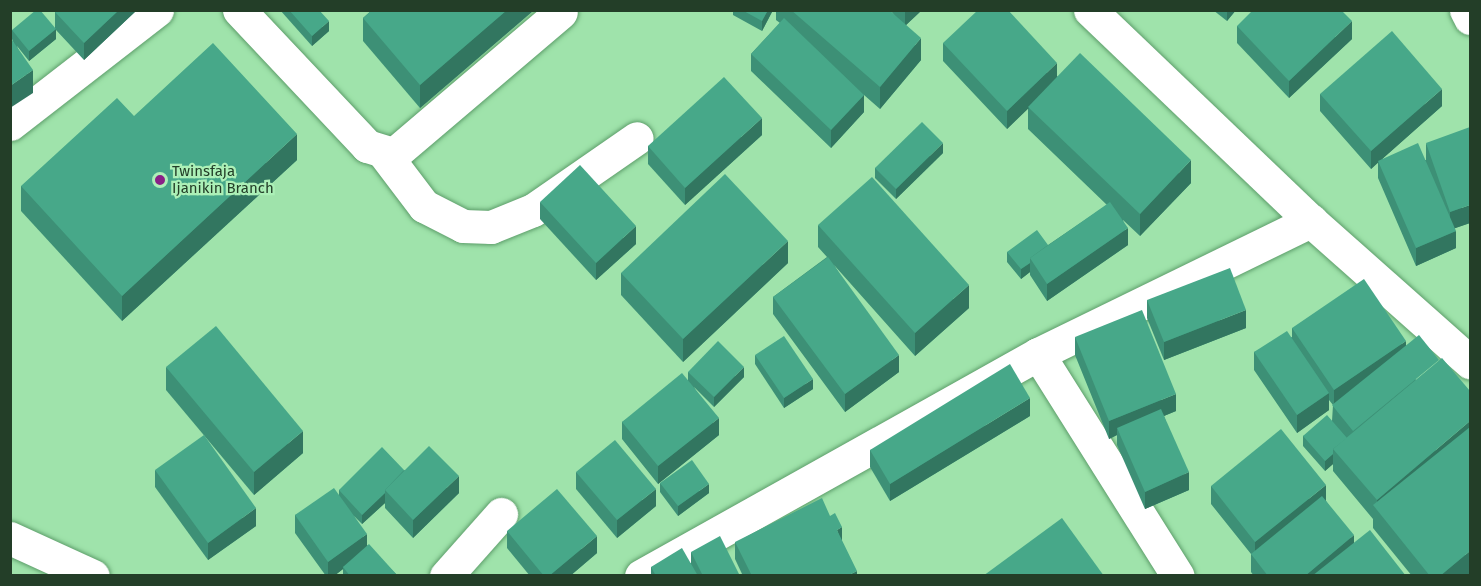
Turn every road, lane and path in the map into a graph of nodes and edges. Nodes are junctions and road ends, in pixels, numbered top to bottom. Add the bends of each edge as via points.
1 (157, 10) edge
2 (239, 10) edge
3 (1090, 10) edge
4 (1466, 10) edge
5 (561, 12) edge
6 (1470, 18) edge
7 (10, 124) edge
8 (637, 138) dead end
9 (382, 152) junction
10 (1311, 221) junction
11 (1038, 354) junction
12 (1470, 362) edge
13 (501, 514) dead end
14 (10, 538) edge
15 (93, 576) edge
16 (446, 576) edge
17 (641, 576) edge
18 (1178, 576) edge

1 - 7 street
2 - 9 street via 367,146
3 - 10 street
4 - 6 street
5 - 9 street via 394,154
8 - 9 street via 533,210 491,227 463,226 424,206
10 - 11 street
10 - 12 street
11 - 17 street
11 - 18 street
13 - 16 street
14 - 15 street

